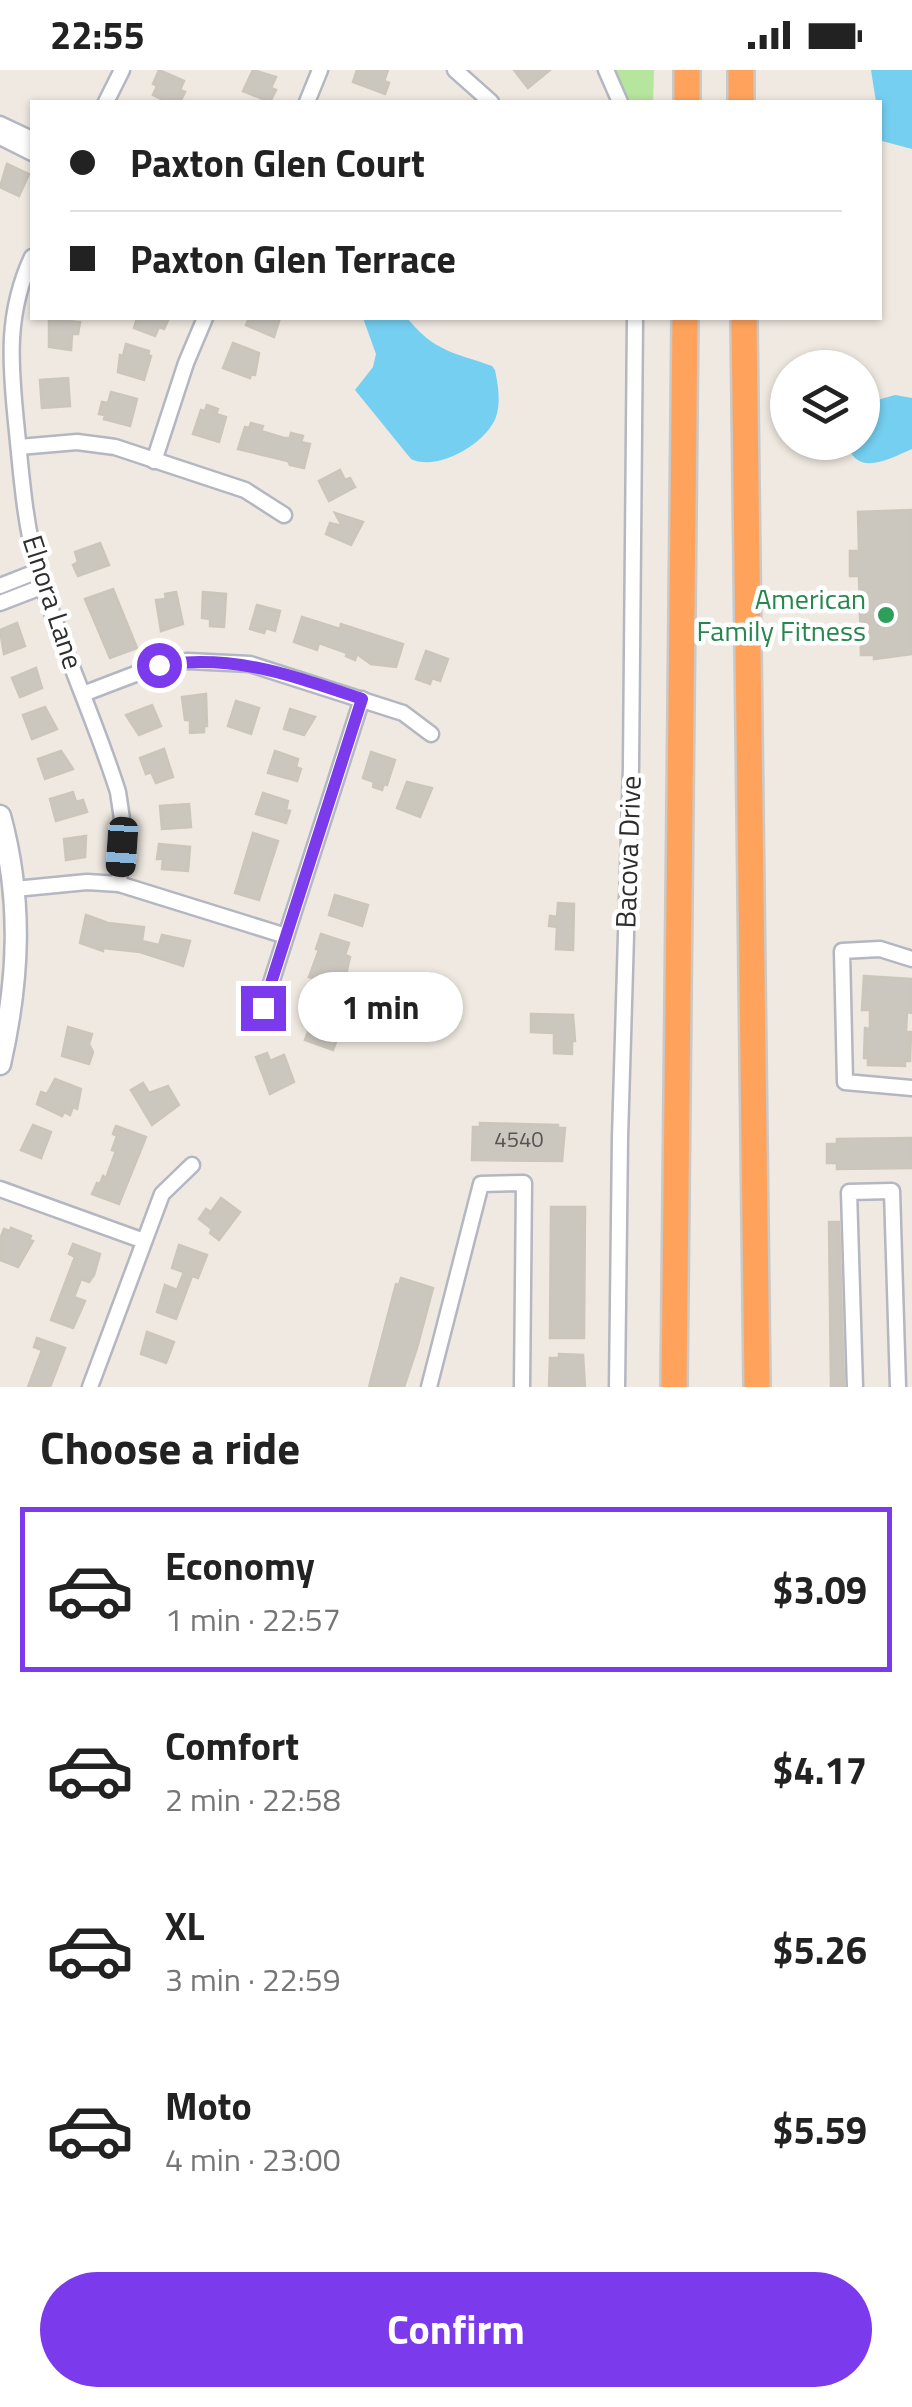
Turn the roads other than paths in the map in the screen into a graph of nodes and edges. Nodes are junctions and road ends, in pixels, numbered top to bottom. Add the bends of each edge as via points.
1 (122, 70) edge
2 (320, 70) edge
3 (455, 70) edge
4 (606, 70) edge
5 (687, 70) edge
6 (741, 70) edge
7 (107, 100) edge
8 (307, 100) edge
9 (489, 100) edge
10 (619, 100) edge
11 (686, 100) edge
12 (742, 100) edge
13 (0, 124) edge
14 (0, 137) edge
15 (30, 138) edge
16 (30, 152) edge
17 (30, 261) edge
18 (204, 320) edge
19 (635, 320) edge
20 (684, 320) edge
21 (744, 320) edge
22 (19, 447) junction
23 (154, 462) junction
24 (284, 516) dead end
25 (41, 579) junction
26 (0, 586) edge
27 (0, 603) edge
28 (83, 694) junction
29 (362, 699) junction
30 (432, 734) dead end
31 (0, 816) edge
32 (119, 884) junction
33 (15, 889) junction
34 (286, 936) junction
35 (912, 959) edge
36 (263, 1008) dead end
37 (0, 1064) edge
38 (912, 1088) edge
39 (192, 1164) dead end
40 (0, 1189) edge
41 (144, 1241) junction
42 (900, 1385) edge
43 (90, 1387) edge
44 (429, 1387) edge
45 (522, 1387) edge
46 (617, 1387) edge
47 (674, 1387) edge
48 (757, 1387) edge
49 (855, 1387) edge

1 - 7 street
2 - 8 street
3 - 9 street
4 - 10 street
5 - 11 highway
6 - 12 highway
13 - 15 street
14 - 16 street
17 - 22 street, Elnora Lane via 12,318
18 - 23 street
19 - 46 street, Bacova Drive
20 - 47 highway
21 - 48 highway
22 - 23 street via 77,442
22 - 25 street, Elnora Lane
23 - 24 street via 244,490
25 - 26 street
25 - 27 street
25 - 28 street, Elnora Lane
28 - 29 street via 159,665 220,660
28 - 32 street, Elnora Lane via 118,792
29 - 30 street via 403,713
29 - 34 street
31 - 33 street
32 - 33 street
32 - 34 street
33 - 37 street via 14,998
34 - 36 street
35 - 38 street via 880,949 842,951 845,1082
39 - 41 street via 162,1194
40 - 41 street
41 - 43 street
42 - 49 street via 892,1191 850,1192
44 - 45 street via 481,1184 524,1184

